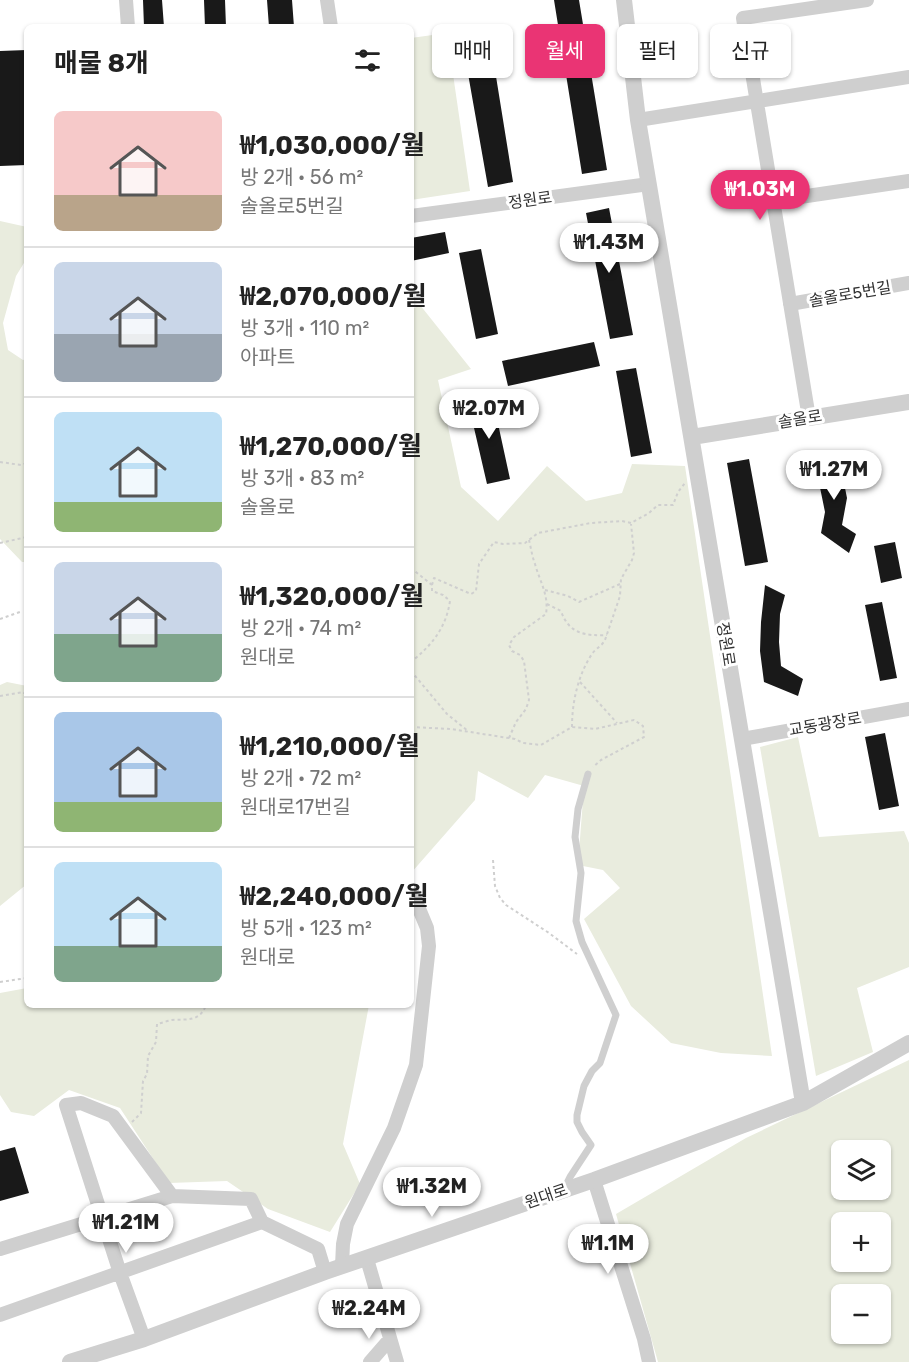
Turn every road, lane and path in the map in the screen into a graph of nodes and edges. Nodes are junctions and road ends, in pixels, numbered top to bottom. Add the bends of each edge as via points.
1 (126, 0) edge
2 (327, 0) edge
3 (624, 0) edge
4 (867, 0) edge
5 (128, 24) edge
6 (331, 24) edge
7 (909, 77) edge
8 (757, 100) junction
9 (638, 120) junction
10 (909, 181) edge
11 (649, 184) junction
12 (773, 201) junction
13 (414, 216) edge
14 (909, 283) edge
15 (790, 304) junction
16 (909, 402) edge
17 (809, 418) junction
18 (692, 437) junction
19 (0, 462) edge
20 (24, 464) edge
21 (698, 474) junction
22 (631, 523) junction
23 (24, 538) edge
24 (529, 540) junction
25 (0, 543) edge
26 (414, 570) edge
27 (620, 584) junction
28 (432, 585) junction
29 (545, 590) junction
30 (547, 604) junction
31 (20, 612) dead end
32 (0, 619) edge
33 (607, 635) junction
34 (414, 660) edge
35 (414, 675) edge
36 (580, 682) junction
37 (24, 693) edge
38 (0, 696) edge
39 (909, 709) edge
40 (617, 723) junction
41 (414, 727) edge
42 (572, 727) junction
43 (471, 733) junction
44 (509, 738) junction
45 (742, 739) junction
46 (588, 774) joint
47 (493, 860) dead end
48 (414, 897) edge
49 (596, 969) junction
50 (24, 978) edge
51 (0, 982) edge
52 (204, 1008) edge
53 (909, 1043) edge
54 (803, 1103) junction
55 (123, 1129) junction
56 (594, 1180) junction
57 (564, 1190) junction
58 (172, 1196) junction
59 (102, 1217) junction
60 (262, 1222) junction
61 (0, 1249) edge
62 (367, 1259) junction
63 (342, 1266) junction
64 (325, 1272) junction
65 (120, 1273) junction
66 (0, 1315) edge
67 (144, 1339) junction
68 (390, 1339) junction
69 (70, 1362) edge
70 (370, 1362) edge
71 (397, 1362) edge
72 (649, 1362) edge

1 - 5 street
2 - 6 street
3 - 9 street, 정원로
4 - 8 street, 솔올로5번길 via 743,18
7 - 8 street
8 - 9 street
8 - 12 street, 솔올로5번길
9 - 11 street, 정원로
10 - 12 street
11 - 13 street, 정원로
11 - 18 street, 정원로
12 - 15 street, 솔올로5번길
14 - 15 street, 솔올로5번길
15 - 17 street, 솔올로5번길
16 - 17 street, 솔올로
17 - 18 street, 솔올로
18 - 21 street, 정원로
19 - 20 path
21 - 22 path via 685,483 673,505 658,505
21 - 45 street, 정원로
22 - 24 path via 591,523 544,531
22 - 27 path via 634,553
23 - 25 path
24 - 28 path via 494,542 479,564 476,591 471,594 434,578
24 - 29 path
26 - 28 path
27 - 29 path via 579,602
27 - 33 path
28 - 34 path via 432,591 450,601 448,616 436,637
29 - 30 path
30 - 33 path via 561,611 564,620 579,634
30 - 44 path via 546,614 509,645 524,661 529,700
31 - 32 path
33 - 36 path via 602,646 594,651
35 - 43 path via 447,714
36 - 40 path
36 - 42 path
37 - 38 path
39 - 45 street, 교동광장로
40 - 42 path via 595,729
40 - 46 path via 639,722 644,737 601,760
41 - 43 path
42 - 44 path via 541,745
43 - 44 path
45 - 54 street, 정원로
46 - 49 lane via 575,837 581,873 576,921
47 - 49 path via 495,886 506,905
48 - 63 street via 427,928 429,946 416,1065 394,1128 347,1224
49 - 57 lane via 616,1015 600,1063 582,1092 577,1122 591,1144
50 - 51 path
52 - 55 path via 191,1020 157,1024 156,1042 142,1080 141,1113
53 - 54 street, 원대로
54 - 56 street, 원대로
55 - 58 street
55 - 59 street via 114,1116 81,1103 66,1105
56 - 57 street, 원대로
56 - 72 street
57 - 62 street, 원대로
58 - 59 street
58 - 60 street via 251,1199
59 - 61 street
59 - 65 street
60 - 64 street via 318,1249
60 - 65 street
62 - 63 street, 원대로
62 - 68 street
63 - 64 street, 원대로
64 - 67 street, 원대로
65 - 66 street
65 - 67 street
67 - 69 street, 원대로
68 - 70 street
68 - 71 street

